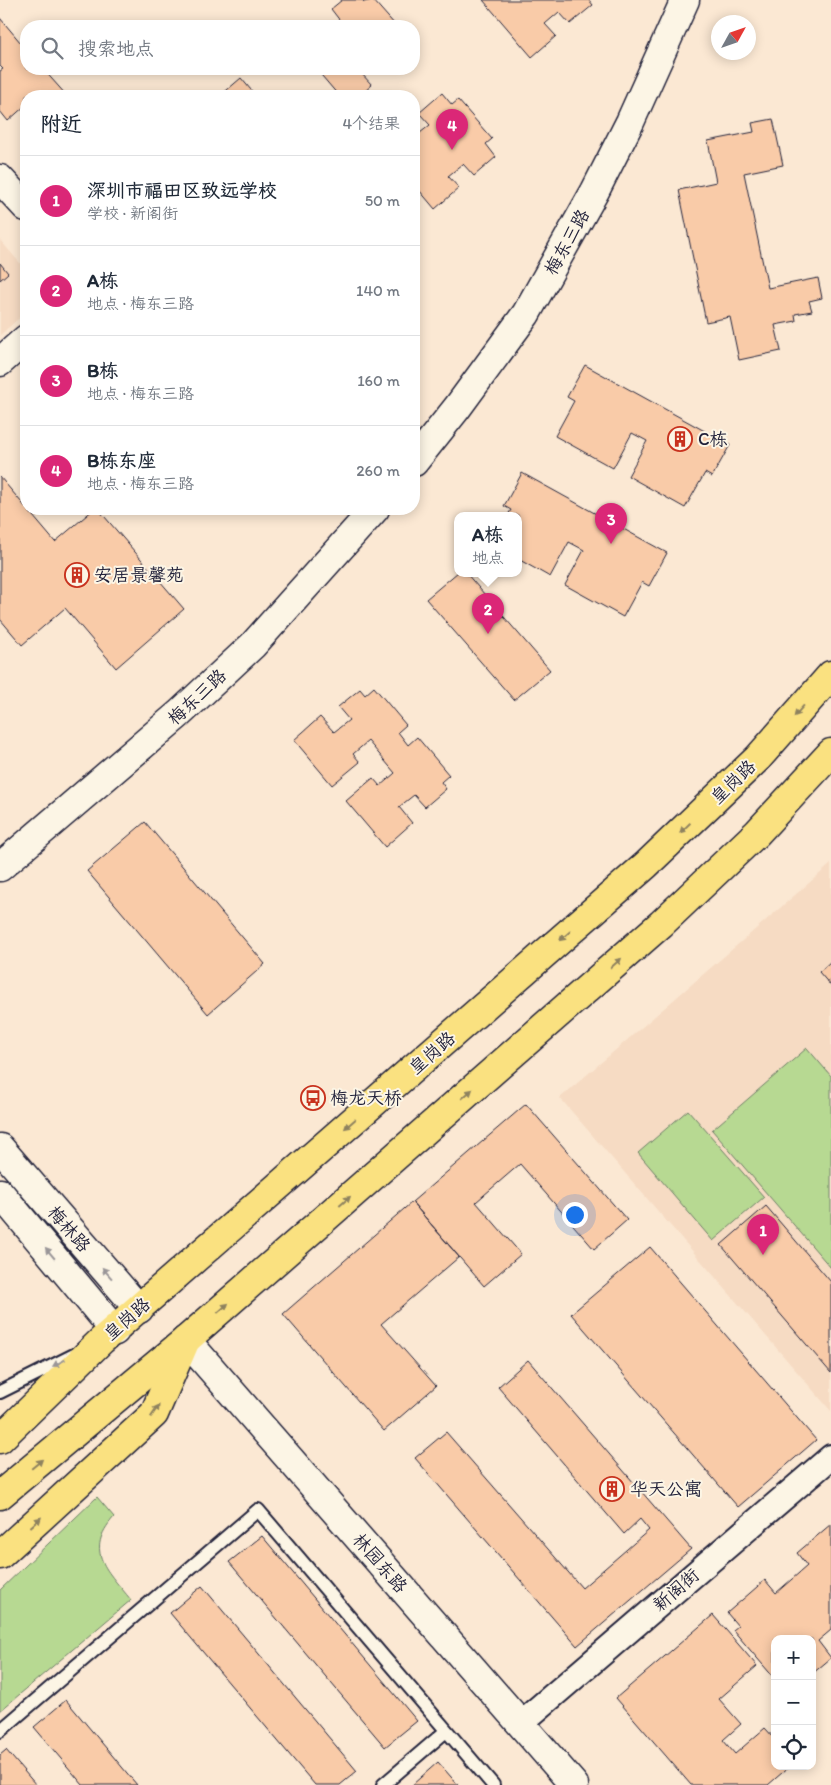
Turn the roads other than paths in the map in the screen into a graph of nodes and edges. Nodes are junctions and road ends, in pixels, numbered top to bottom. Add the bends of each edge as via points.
1 (685, 0) edge
2 (0, 179) edge
3 (20, 201) edge
4 (20, 344) edge
5 (0, 362) edge
6 (420, 454) edge
7 (370, 515) edge
8 (831, 675) edge
9 (831, 753) edge
10 (0, 868) edge
11 (0, 1148) edge
12 (0, 1193) edge
13 (139, 1310) junction
14 (109, 1335) junction
15 (186, 1340) junction
16 (0, 1392) edge
17 (41, 1400) junction
18 (0, 1419) edge
19 (0, 1439) edge
20 (829, 1463) edge
21 (0, 1495) edge
22 (0, 1555) edge
23 (520, 1724) junction
24 (0, 1731) edge
25 (446, 1731) junction
26 (383, 1785) edge
27 (492, 1785) edge
28 (574, 1785) edge

1 - 6 street, 梅东三路 via 630,122 526,314
2 - 3 street
4 - 5 street
7 - 10 street, 梅东三路 via 247,652
8 -> 13 main road, 皇岗路 via 758,758 646,865
15 -> 9 main road via 660,924 757,833
13 -> 11 street, 梅林路
14 -> 12 street, 梅林路
13 - 14 main road, 皇岗路
14 -> 16 lane
14 - 17 main road, 皇岗路
21 -> 15 main road
22 -> 15 main road via 154,1414
15 - 23 street, 林园东路
17 - 18 main road
17 - 19 main road, 皇岗路
20 - 23 street, 新阁街
23 - 28 street, 林园东路
24 - 25 lane via 258,1510
25 - 26 lane
25 - 27 lane

